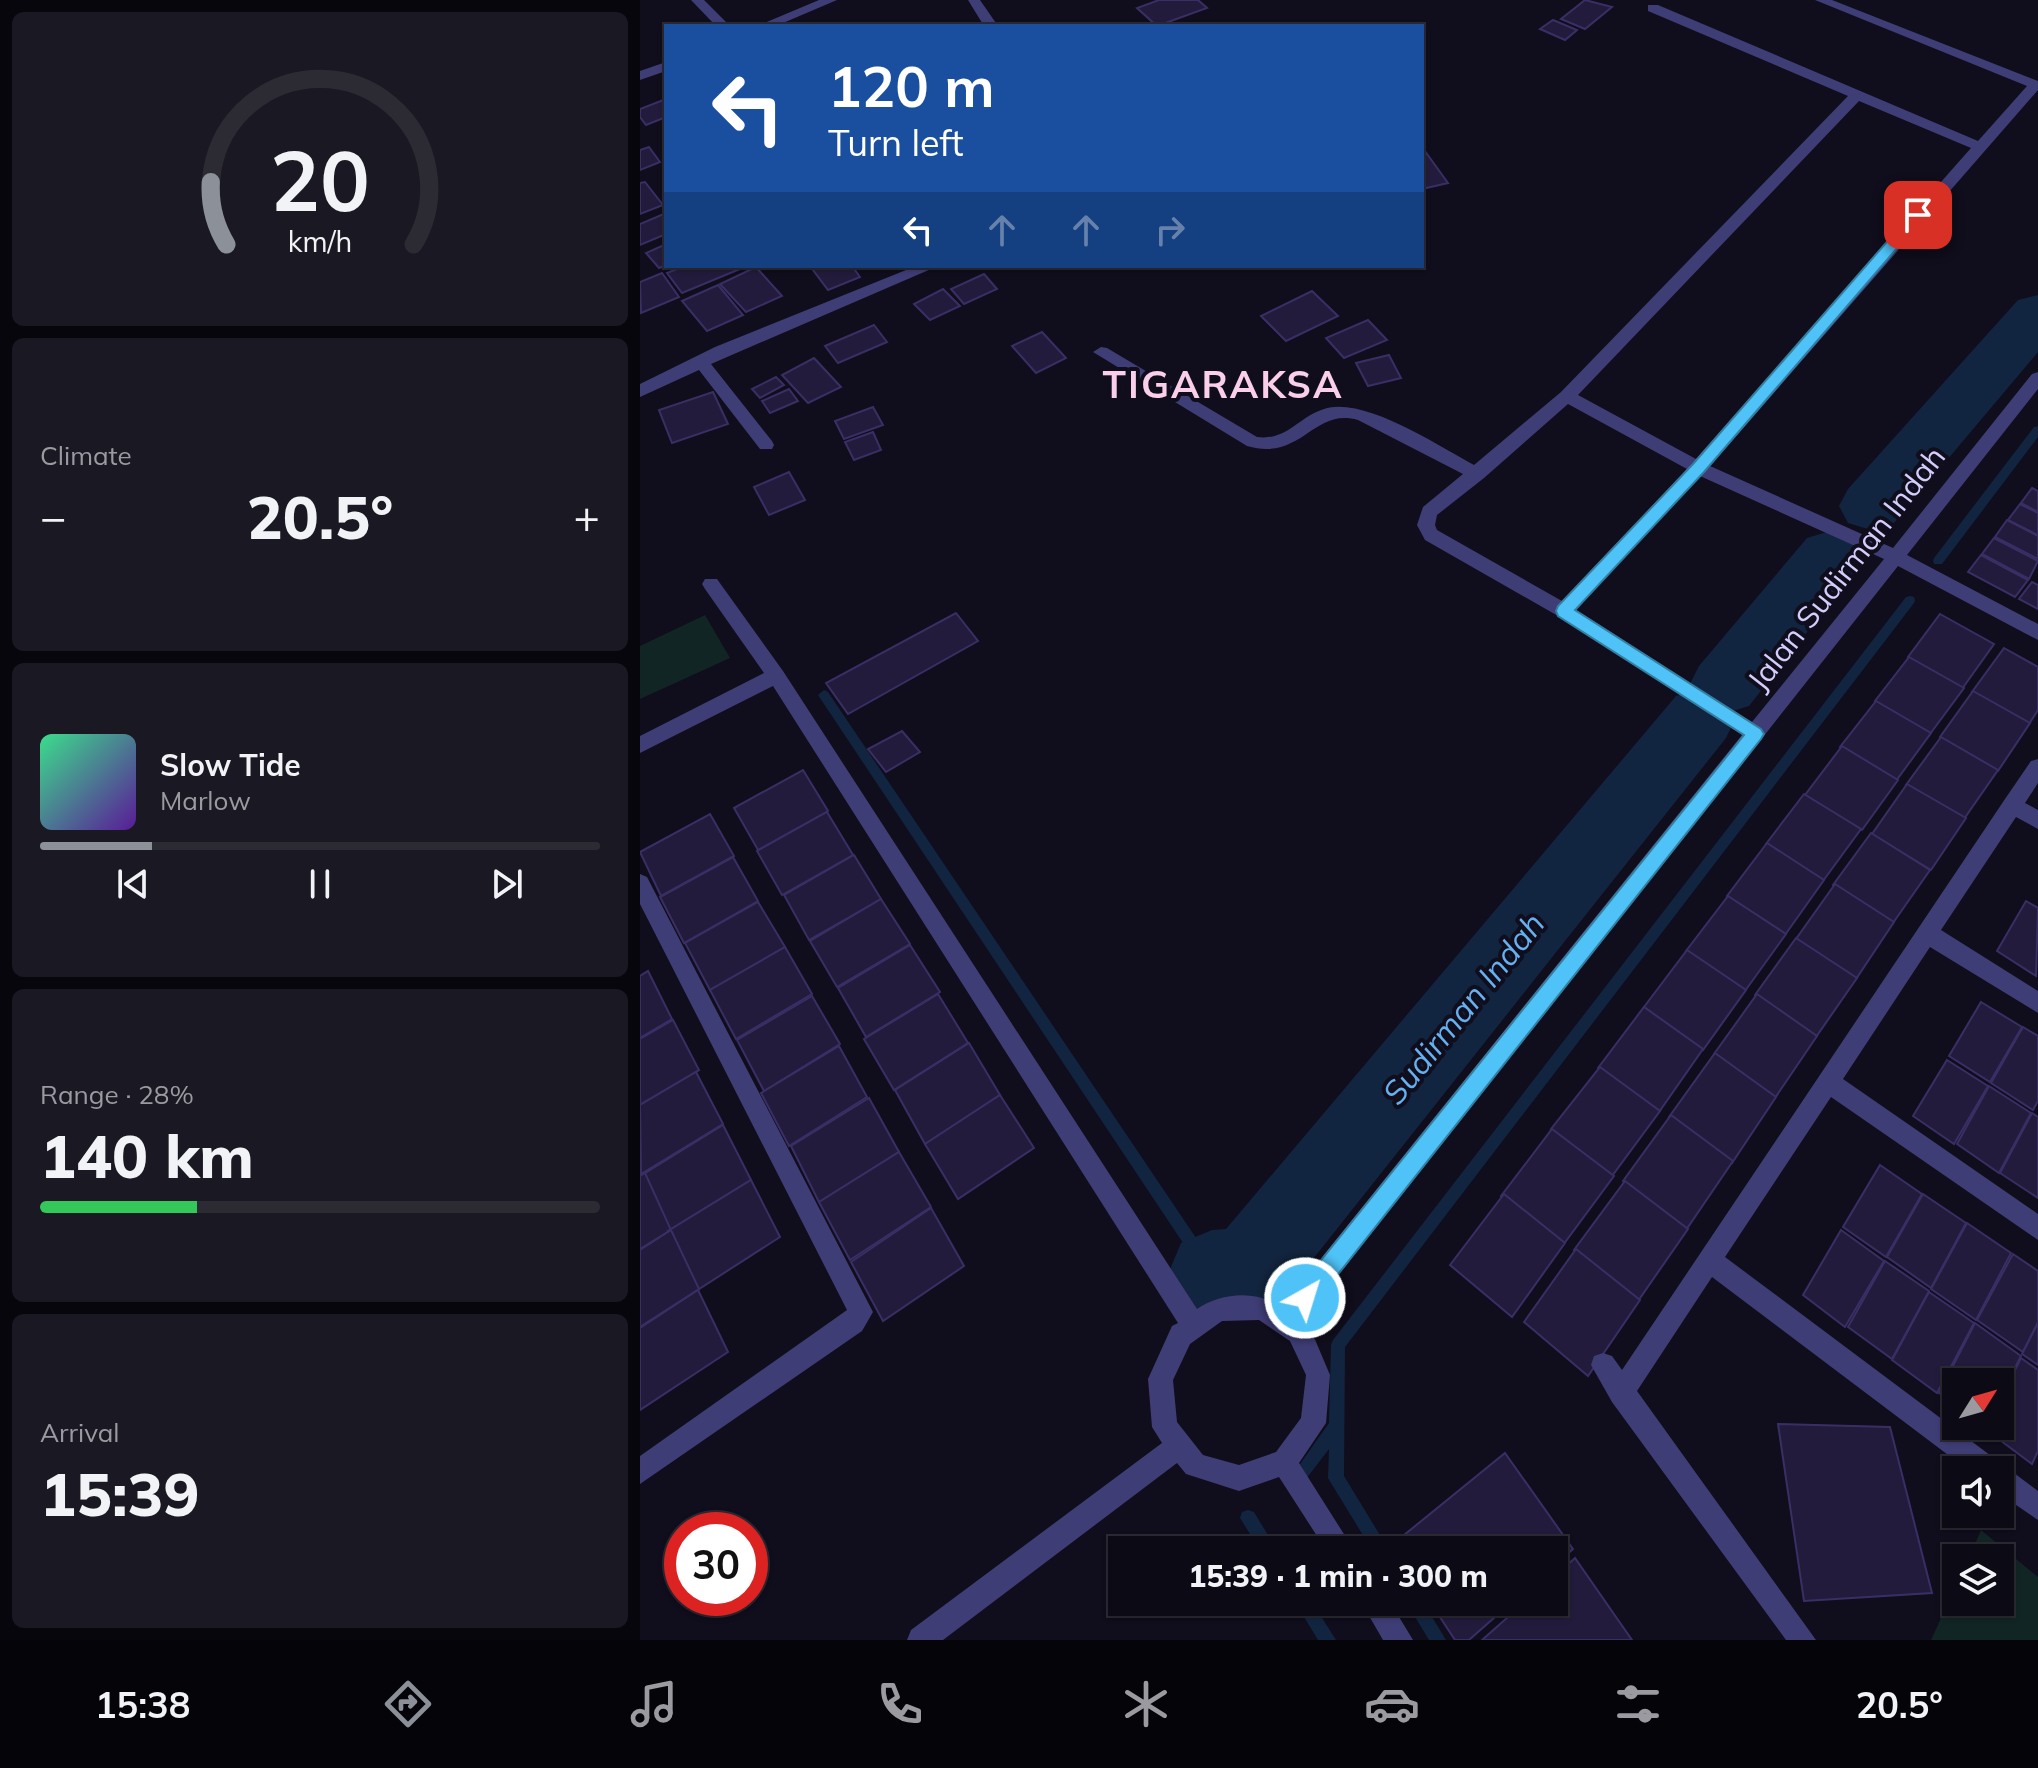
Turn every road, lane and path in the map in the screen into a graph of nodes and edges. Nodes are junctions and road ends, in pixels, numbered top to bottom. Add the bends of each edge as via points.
1 (697, 0) edge
2 (831, 0) edge
3 (974, 0) edge
4 (1821, 0) edge
5 (1653, 8) dead end
6 (792, 21) edge
7 (721, 24) edge
8 (990, 24) edge
9 (664, 67) edge
10 (640, 76) edge
11 (2036, 85) edge
12 (1856, 96) junction
13 (1978, 146) junction
14 (925, 268) edge
15 (1101, 352) dead end
16 (701, 362) junction
17 (2038, 378) edge
18 (640, 391) edge
19 (1567, 396) junction
20 (766, 445) dead end
21 (1698, 468) junction
22 (1478, 474) junction
23 (1896, 557) junction
24 (711, 584) dead end
25 (1564, 611) junction
26 (2038, 633) edge
27 (776, 676) junction
28 (1755, 734) junction
29 (640, 745) edge
30 (2038, 767) edge
31 (2012, 805) junction
32 (2038, 820) edge
33 (640, 883) edge
34 (1927, 933) junction
35 (2038, 1003) edge
36 (1829, 1082) junction
37 (2038, 1228) edge
38 (1710, 1260) junction
39 (1285, 1323) junction
40 (1194, 1326) junction
41 (1603, 1365) dead end
42 (1621, 1393) junction
43 (1180, 1445) junction
44 (1970, 1456) edge
45 (1284, 1462) junction
46 (641, 1467) edge
47 (2014, 1489) edge
48 (2038, 1507) edge
49 (1332, 1536) edge
50 (1383, 1616) edge
51 (921, 1640) edge
52 (1399, 1640) edge
53 (1802, 1640) edge

1 - 7 street
2 - 6 street
3 - 8 street
4 - 11 street
5 - 12 street
9 - 10 street
11 - 13 street
12 - 13 street
12 - 19 street
13 - 21 street
14 - 16 street
15 - 22 street via 1253,442 1279,444 1325,415 1346,411
16 - 18 street
16 - 20 street
17 - 23 street, Jalan Sudirman Indah
19 - 21 street
19 - 22 street
21 - 23 street
21 - 25 street
22 - 25 street via 1429,512 1426,525 1431,535
23 - 26 street
23 - 28 street, Jalan Sudirman Indah
24 - 27 street
25 - 28 street
27 - 29 street
27 - 40 street
28 - 39 street, Jalan Sudirman Indah
30 - 31 street
31 - 32 street
31 - 34 street
33 - 46 street via 861,1312
34 - 35 street
34 - 36 street
36 - 37 street
36 - 38 street
38 - 42 street
38 - 44 street
39 - 40 street via 1262,1308 1218,1309
39 - 45 street via 1299,1332 1318,1375 1313,1423
40 - 43 street via 1181,1335 1160,1379 1165,1427
41 - 42 street
42 - 53 street
43 - 45 street via 1195,1465 1239,1478
43 - 51 street
45 - 49 street
47 - 48 street
50 - 52 street

